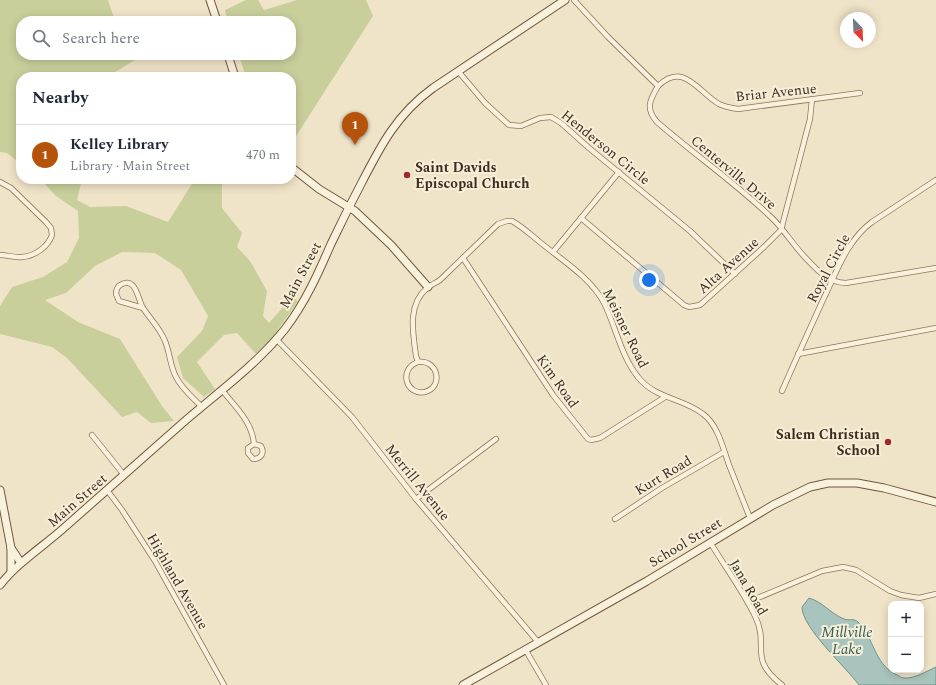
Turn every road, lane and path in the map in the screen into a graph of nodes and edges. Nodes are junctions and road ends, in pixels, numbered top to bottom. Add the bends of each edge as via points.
1 (210, 0) edge
2 (565, 0) edge
3 (574, 0) edge
4 (215, 16) edge
5 (230, 60) edge
6 (458, 71) junction
7 (233, 72) edge
8 (658, 86) junction
9 (860, 93) dead end
10 (812, 99) junction
11 (296, 171) edge
12 (619, 172) junction
13 (936, 180) edge
14 (0, 182) edge
15 (349, 207) junction
16 (582, 218) junction
17 (781, 230) junction
18 (553, 252) junction
19 (0, 255) edge
20 (464, 258) junction
21 (936, 268) edge
22 (735, 274) junction
23 (833, 280) junction
24 (428, 287) junction
25 (143, 308) junction
26 (936, 328) edge
27 (276, 339) junction
28 (798, 354) junction
29 (418, 362) junction
30 (222, 390) junction
31 (782, 391) dead end
32 (665, 397) junction
33 (202, 407) junction
34 (92, 435) dead end
35 (496, 439) dead end
36 (254, 444) dead end
37 (724, 452) junction
38 (124, 475) junction
39 (0, 490) edge
40 (107, 490) junction
41 (416, 499) junction
42 (936, 502) edge
43 (1, 507) edge
44 (750, 518) junction
45 (615, 519) dead end
46 (710, 542) junction
47 (11, 548) junction
48 (20, 563) junction
49 (11, 571) junction
50 (0, 584) edge
51 (936, 594) edge
52 (748, 602) junction
53 (538, 642) junction
54 (525, 649) junction
55 (224, 685) edge
56 (463, 685) edge
57 (546, 685) edge
58 (782, 685) edge

1 - 4 street
2 - 6 street, Main Street
3 - 8 street
5 - 7 street
6 - 12 street, Henderson Circle via 485,103 509,125 520,126 540,118 551,117
6 - 15 street, Main Street via 418,99 400,118 382,145
8 - 10 street, Briar Avenue via 671,77 681,77 694,83 719,104 734,108
8 - 17 street, Centerville Drive via 650,105 651,114 656,122 723,175 772,218
9 - 10 street, Briar Avenue
10 - 17 street, Alta Avenue via 810,119
11 - 15 street
12 - 16 street
12 - 22 street, Henderson Circle via 690,231
13 - 23 street, Royal Circle via 863,229 844,255
14 - 19 street via 11,188 46,222 51,228 52,235 44,247 33,254 24,257
15 - 24 street via 391,245
15 - 27 street, Main Street via 310,290 300,308
16 - 18 street
16 - 22 street, Alta Avenue via 675,298 689,307 700,305
17 - 22 street, Alta Avenue
17 - 23 street, Centerville Drive via 816,269
18 - 20 street, Meisner Road via 517,224 508,221 492,229
18 - 32 street, Meisner Road via 597,291 633,370 641,381
20 - 24 street, Meisner Road via 434,285
20 - 32 street, Kim Road via 553,395 588,439 596,440 604,436
21 - 23 street, Centerville Drive via 858,282 842,283
23 - 28 street, Royal Circle
24 - 29 street via 417,303 412,318
25 - 25 street via 119,301 116,294 118,287 125,283 133,286
25 - 33 street via 157,325 178,381
26 - 28 street
27 - 30 street, Main Street
27 - 41 street, Merrill Avenue via 352,417
28 - 31 street, Royal Circle
29 - 29 street via 430,364 437,375 434,385 424,392 417,392 406,380 409,367
30 - 33 street, Main Street
30 - 36 street via 248,422
32 - 37 street, Meisner Road via 708,418
33 - 38 street, Main Street
34 - 38 street
35 - 41 street
37 - 44 street, Meisner Road
37 - 45 street, Kurt Road
38 - 40 street, Main Street
39 - 43 street
40 - 48 street, Main Street
40 - 55 street, Highland Avenue via 156,561
41 - 53 street, Merrill Avenue
42 - 44 street, School Street via 868,484 838,482 819,484 802,490
43 - 47 street
44 - 46 street, School Street
46 - 52 street, Jana Road
46 - 53 street, School Street
47 - 48 street
47 - 49 street
48 - 49 street, Main Street
49 - 50 street, Main Street
51 - 52 street via 919,598 901,595 856,570 836,567
52 - 58 street, Jana Road via 760,628 764,667
53 - 54 street, School Street
54 - 56 street, School Street
54 - 57 street

